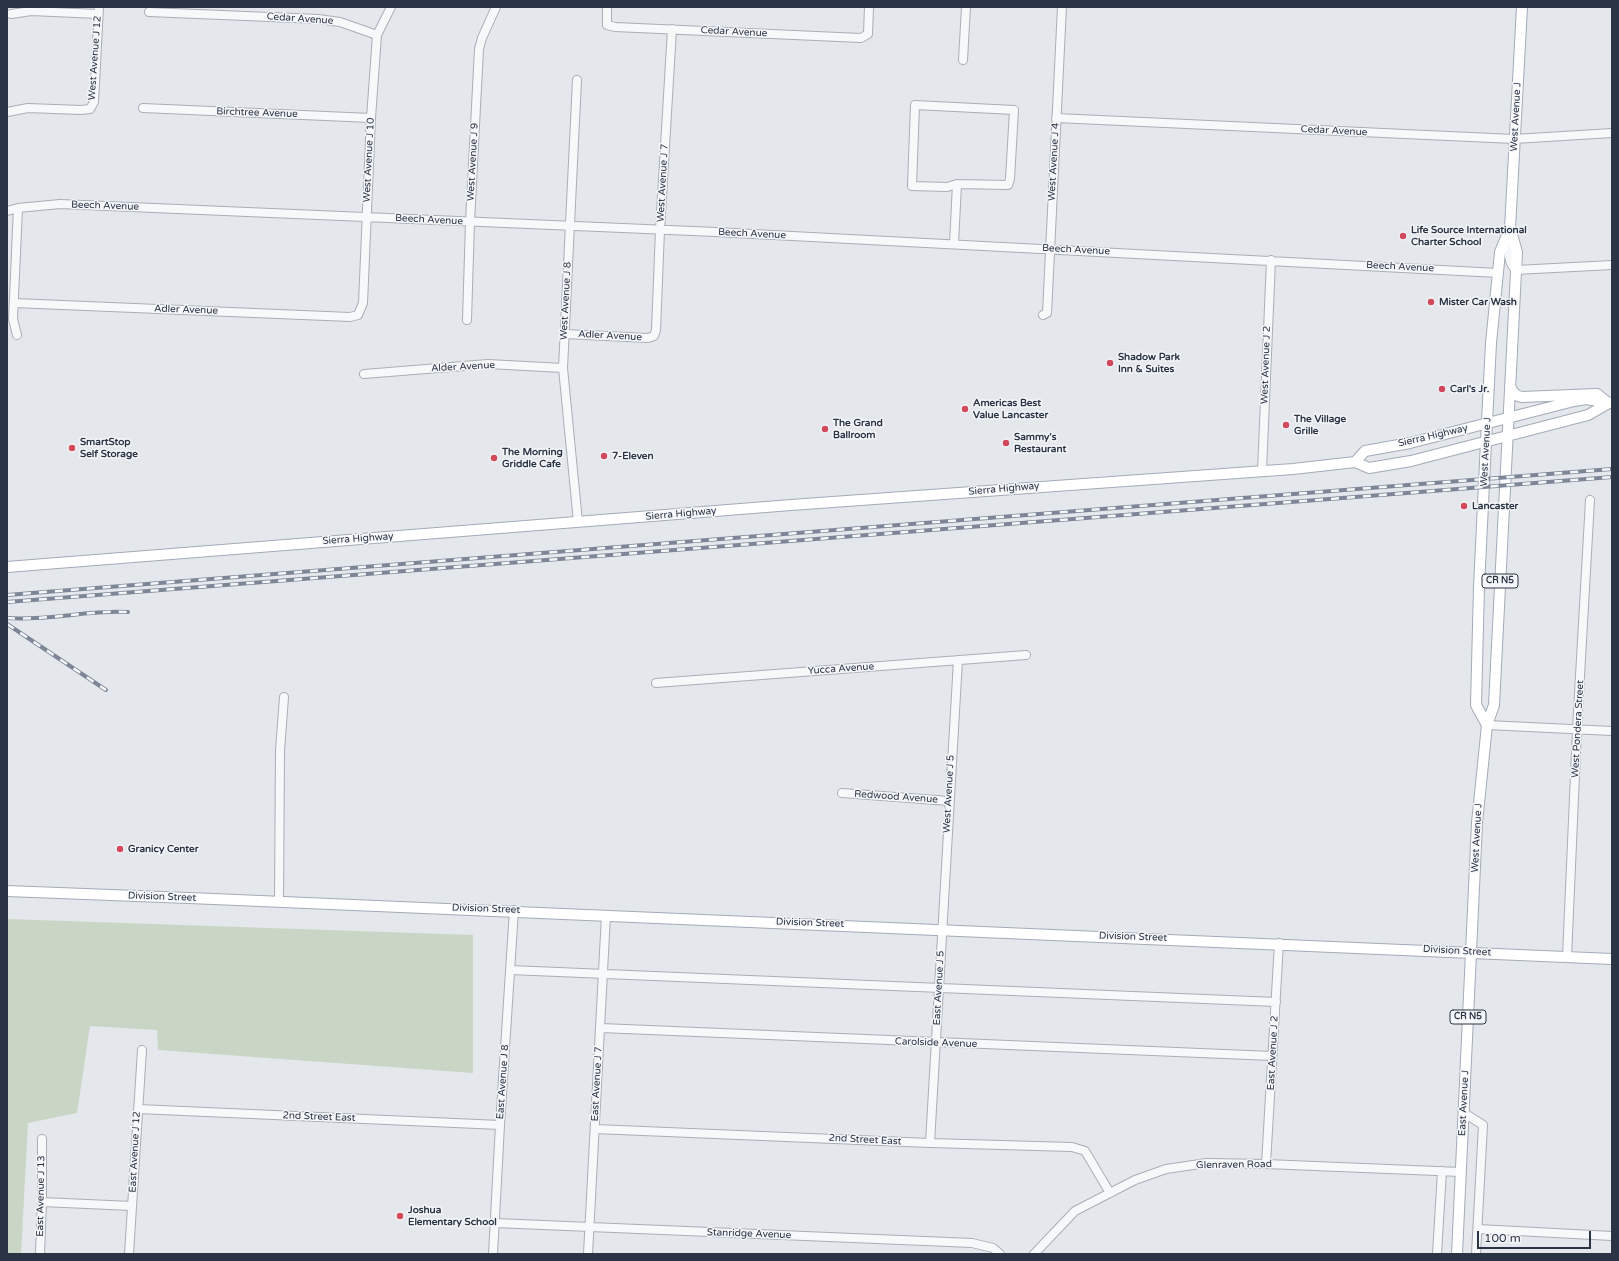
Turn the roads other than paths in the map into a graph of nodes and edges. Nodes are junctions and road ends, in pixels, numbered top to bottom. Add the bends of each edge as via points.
1 (391, 7) edge
2 (496, 7) edge
3 (607, 7) edge
4 (869, 7) edge
5 (966, 7) edge
6 (1062, 7) edge
7 (1522, 7) edge
8 (188, 10) edge
9 (98, 11) edge
10 (149, 12) dead end
11 (11, 14) dead end
12 (672, 29) junction
13 (377, 35) junction
14 (963, 60) dead end
15 (577, 80) dead end
16 (143, 108) dead end
17 (7, 112) edge
18 (371, 118) junction
19 (1056, 118) junction
20 (1612, 133) edge
21 (1514, 139) junction
22 (957, 184) junction
23 (18, 208) junction
24 (7, 211) edge
25 (366, 217) junction
26 (470, 222) junction
27 (570, 226) junction
28 (1510, 228) junction
29 (660, 230) junction
30 (954, 244) junction
31 (1050, 249) junction
32 (1271, 260) junction
33 (1612, 265) edge
34 (1516, 270) junction
35 (1498, 273) junction
36 (14, 303) junction
37 (358, 314) joint
38 (1043, 315) dead end
39 (467, 320) dead end
40 (565, 334) junction
41 (17, 335) dead end
42 (654, 336) joint
43 (563, 368) junction
44 (364, 374) dead end
45 (1510, 386) junction
46 (1610, 403) edge
47 (1509, 418) junction
48 (1487, 424) junction
49 (1508, 436) junction
50 (1486, 442) junction
51 (1355, 462) junction
52 (1262, 471) junction
53 (1590, 500) dead end
54 (578, 522) junction
55 (7, 567) edge
56 (1026, 655) dead end
57 (958, 660) junction
58 (656, 682) dead end
59 (284, 697) dead end
60 (1486, 725) junction
61 (1577, 728) junction
62 (1612, 731) edge
63 (842, 793) dead end
64 (949, 801) junction
65 (7, 891) edge
66 (279, 902) junction
67 (514, 910) junction
68 (606, 915) junction
69 (943, 928) junction
70 (1279, 943) junction
71 (1471, 951) junction
72 (1567, 957) junction
73 (1612, 959) edge
74 (510, 970) junction
75 (603, 975) junction
76 (939, 989) junction
77 (1276, 1002) junction
78 (600, 1028) junction
79 (936, 1043) junction
80 (142, 1050) dead end
81 (1272, 1056) junction
82 (138, 1109) junction
83 (1464, 1113) junction
84 (500, 1125) junction
85 (595, 1128) junction
86 (42, 1139) dead end
87 (930, 1143) junction
88 (1266, 1164) junction
89 (1442, 1171) junction
90 (1461, 1172) junction
91 (1110, 1193) junction
92 (42, 1202) junction
93 (132, 1206) junction
94 (495, 1223) junction
95 (590, 1228) junction
96 (1478, 1229) junction
97 (1612, 1236) edge
98 (40, 1254) edge
99 (129, 1254) edge
100 (493, 1254) edge
101 (588, 1254) edge
102 (1000, 1254) edge
103 (1034, 1254) edge
104 (1437, 1254) edge
105 (1457, 1254) edge
106 (1476, 1254) edge

1 - 13 street, West Avenue J 10
2 - 26 street, West Avenue J 9 via 479,50
3 - 12 street, Cedar Avenue via 607,25
4 - 12 street, Cedar Avenue via 868,34 861,38
5 - 14 street
6 - 19 street, West Avenue J 4
7 - 21 main road, West Avenue J / CR N5
8 - 10 street, Cedar Avenue
8 - 13 street, Cedar Avenue via 318,19 340,22
9 - 11 street via 31,11
9 - 17 street, West Avenue J 12 via 94,102 90,109 28,108
12 - 29 street, West Avenue J 7
13 - 18 street, West Avenue J 10
15 - 27 street, West Avenue J 8
16 - 18 street, Birchtree Avenue
18 - 25 street, West Avenue J 10
19 - 21 street, Cedar Avenue
19 - 31 street, West Avenue J 4
20 - 21 street, Cedar Avenue
21 - 28 main road, West Avenue J / CR N5
22 - 22 street via 1008,185 1014,110 915,105 912,186 947,188
22 - 30 street
23 - 24 street, Beech Avenue
23 - 25 street, Beech Avenue via 60,204
23 - 36 street
25 - 26 street, Beech Avenue
25 - 37 street, West Avenue J 10 via 363,304
26 - 27 street, Beech Avenue
26 - 39 street, West Avenue J 9
27 - 29 street, Beech Avenue
27 - 40 street, West Avenue J 8
28 - 34 main road, West Avenue J / CR N5 via 1517,252
28 - 35 main road, West Avenue J via 1500,252
29 - 30 street, Beech Avenue
29 - 42 street, West Avenue J 7
30 - 31 street, Beech Avenue
31 - 32 street, Beech Avenue
31 - 38 street, West Avenue J 4 via 1046,313
32 - 35 street, Beech Avenue
32 - 52 street, West Avenue J 2
33 - 34 street
34 - 45 main road, West Avenue J / CR N5
35 - 48 main road, West Avenue J
36 - 37 street, Adler Avenue via 350,317
36 - 41 street via 13,319
40 - 42 street, Adler Avenue via 648,338
40 - 43 street, West Avenue J 8
43 - 44 street, Alder Avenue via 488,364
43 - 54 street, West Avenue J 8
45 - 46 main road via 1518,397 1597,394
45 - 47 main road, West Avenue J / CR N5
46 - 47 main road, Sierra Highway via 1586,399
46 - 49 main road, Sierra Highway via 1588,415
47 - 48 main road, Sierra Highway
47 - 49 main road, West Avenue J / CR N5
48 - 50 main road, West Avenue J
48 - 51 main road, Sierra Highway via 1365,451
49 - 50 main road, Sierra Highway
49 - 60 main road, West Avenue J / CR N5 via 1494,705
50 - 51 main road, Sierra Highway via 1383,466 1369,468
50 - 60 main road, West Avenue J via 1476,705
51 - 52 main road, Sierra Highway
52 - 54 main road, Sierra Highway
53 - 61 street, West Pondera Street
54 - 55 main road, Sierra Highway
56 - 57 street, Yucca Avenue
57 - 58 street, Yucca Avenue
57 - 64 street, West Avenue J 5
59 - 66 street via 280,751
60 - 61 street
60 - 71 main road, West Avenue J / CR N5 via 1477,823
61 - 62 street
61 - 72 street, West Pondera Street
63 - 64 street, Redwood Avenue
64 - 69 street, West Avenue J 5
65 - 66 main road, Division Street
66 - 67 main road, Division Street
67 - 68 main road, Division Street
67 - 74 street, East Avenue J 8
68 - 69 main road, Division Street
68 - 75 street, East Avenue J 7
69 - 70 main road, Division Street
69 - 76 street, East Avenue J 5
70 - 71 main road, Division Street
70 - 77 street, East Avenue J 2
71 - 72 main road, Division Street
71 - 83 main road, East Avenue J / CR N5
72 - 73 main road, Division Street
74 - 75 street
74 - 84 street, East Avenue J 8
75 - 76 street
75 - 78 street, East Avenue J 7
76 - 77 street
76 - 79 street, East Avenue J 5
77 - 81 street, East Avenue J 2
78 - 79 street, Carolside Avenue
78 - 85 street, East Avenue J 7
79 - 81 street, Carolside Avenue
79 - 87 street, East Avenue J 5
80 - 82 street, East Avenue J 12
81 - 88 street, East Avenue J 2
82 - 84 street, 2nd Street East
82 - 93 street, East Avenue J 12
83 - 90 main road, East Avenue J / CR N5
83 - 96 street via 1483,1125
84 - 94 street, East Avenue J 8
85 - 87 street, 2nd Street East
85 - 95 street, East Avenue J 7
86 - 92 street, East Avenue J 13
87 - 91 street, 2nd Street East via 1072,1147 1085,1151
88 - 89 street, Glenraven Road
88 - 91 street, Glenraven Road via 1207,1163 1166,1169 1135,1180
89 - 90 street, Glenraven Road
89 - 104 street
90 - 105 main road, East Avenue J / CR N5
91 - 103 street, Glenraven Road via 1075,1211
92 - 93 street
92 - 98 street, East Avenue J 13
93 - 99 street, East Avenue J 12
94 - 95 street, Stanridge Avenue
94 - 100 street, East Avenue J 8
95 - 101 street, East Avenue J 7
95 - 102 street, Stanridge Avenue via 972,1244 993,1248
96 - 97 street
96 - 106 street

